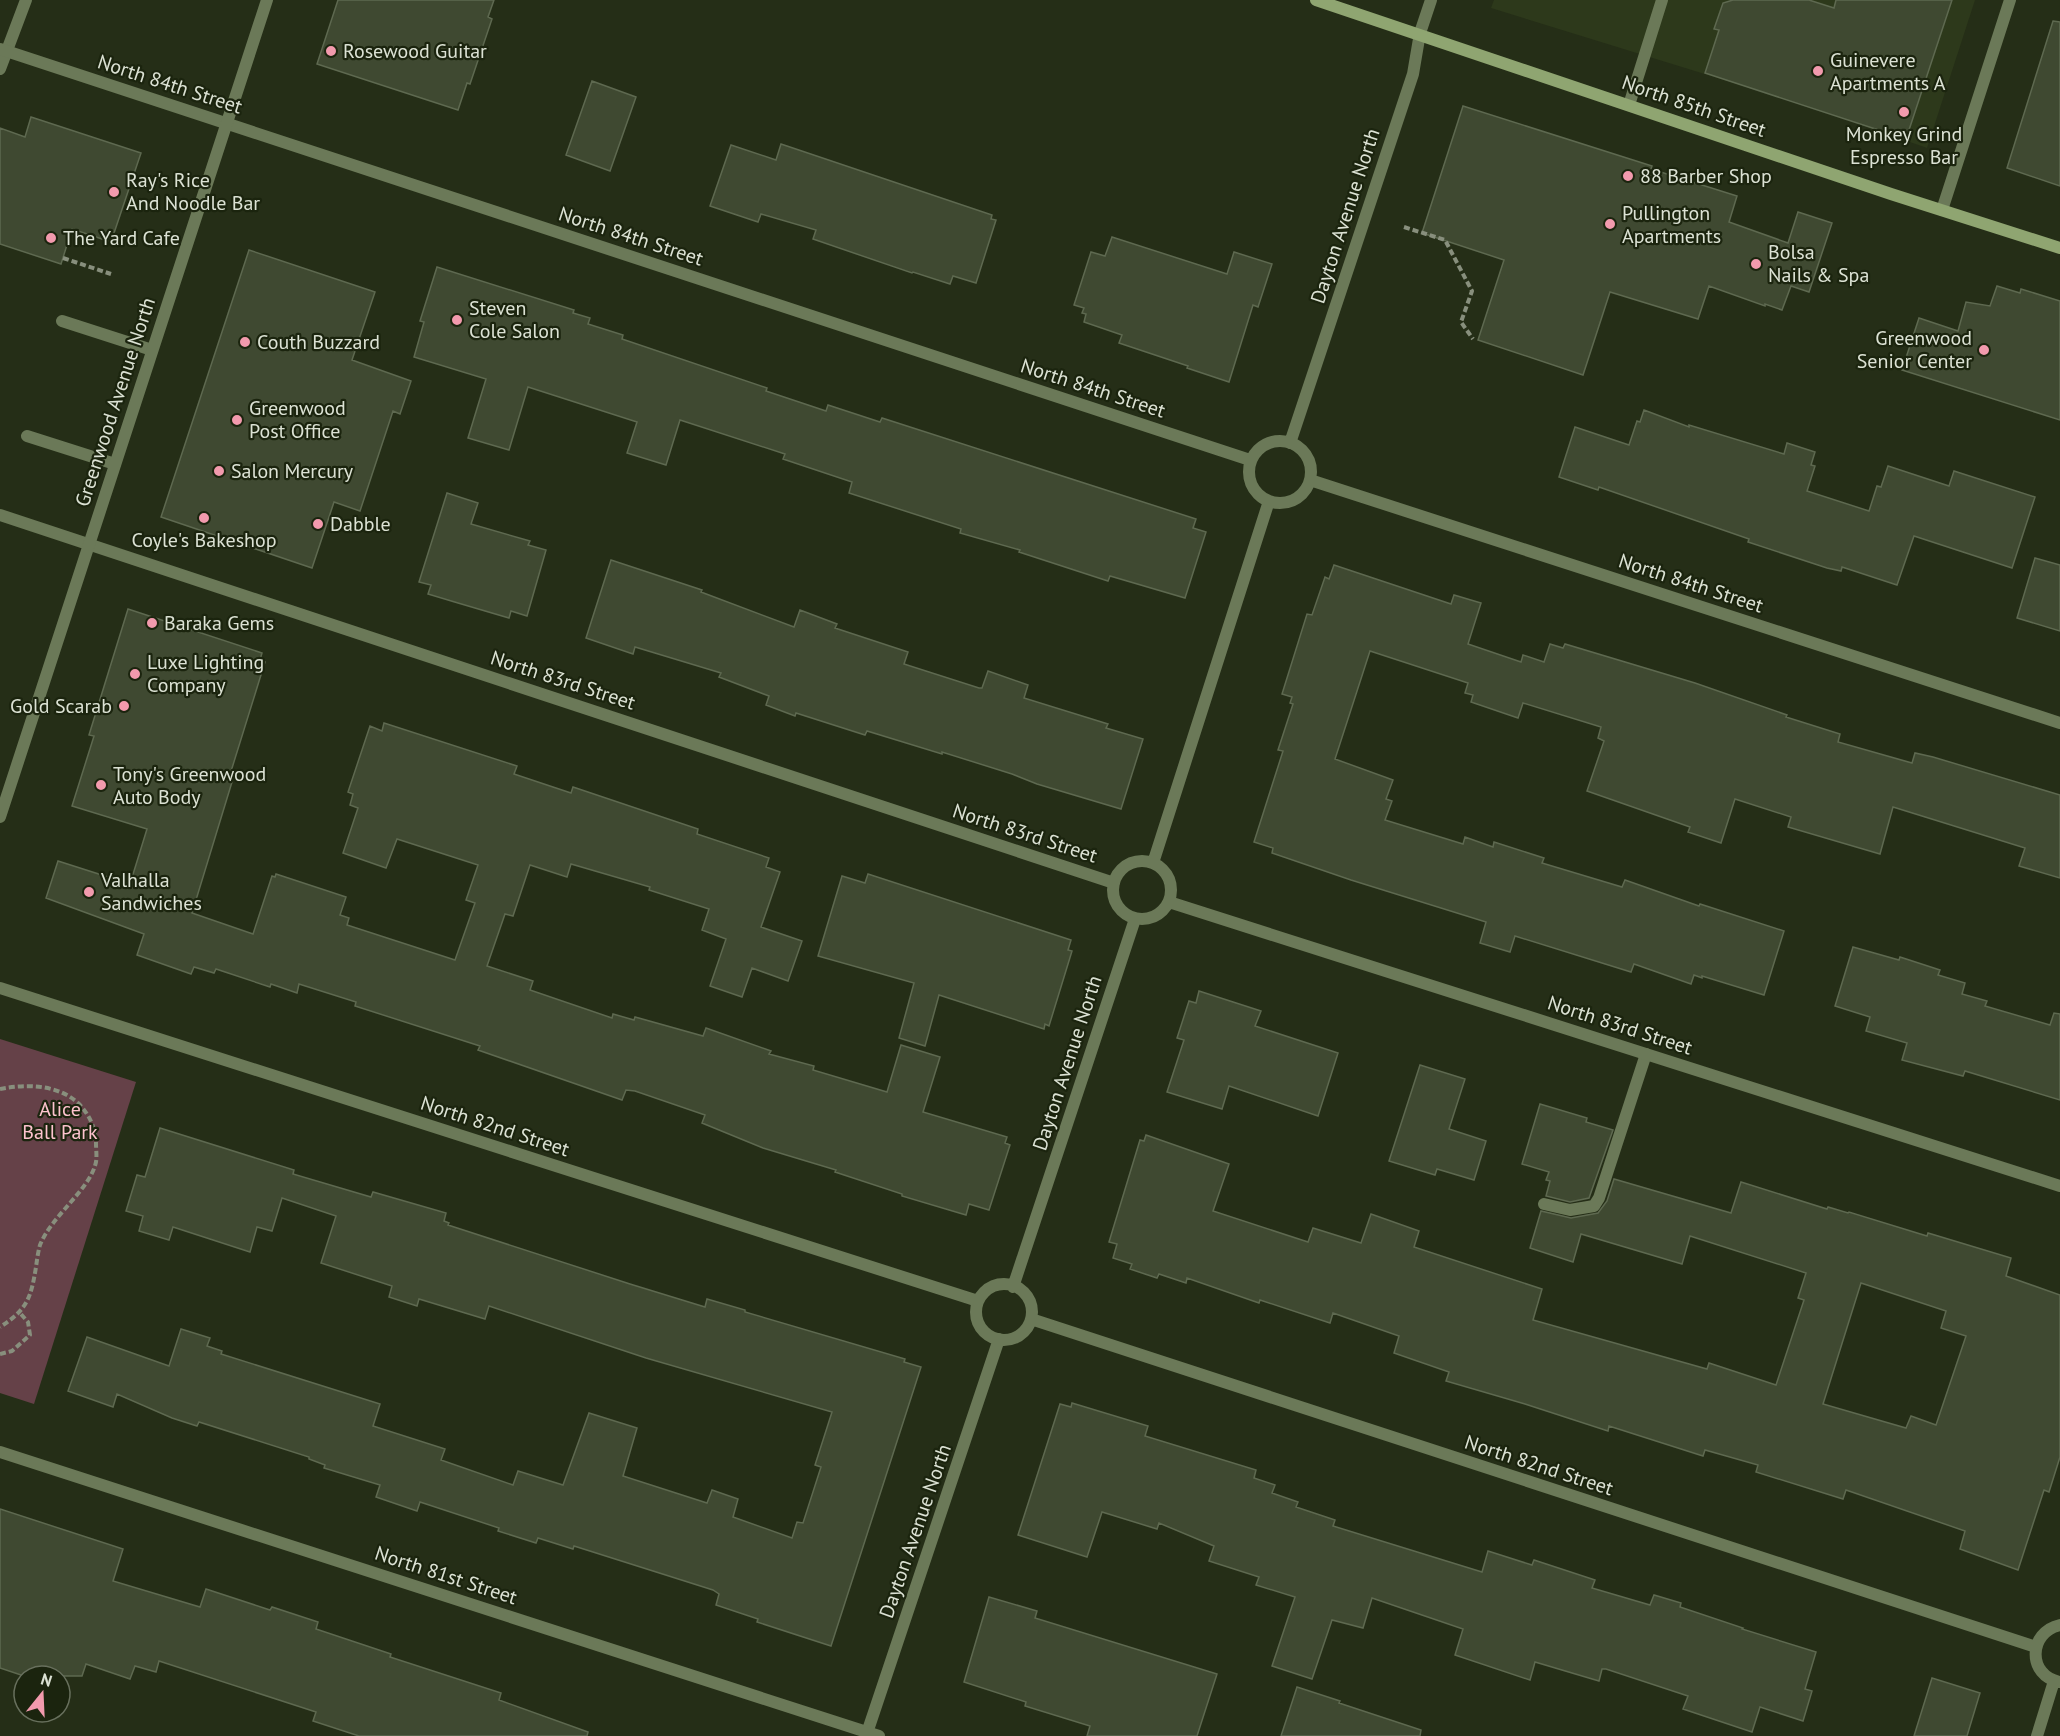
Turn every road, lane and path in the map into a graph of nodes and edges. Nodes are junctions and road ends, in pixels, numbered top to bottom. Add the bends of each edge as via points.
1 (26, 0) edge
2 (267, 0) edge
3 (1316, 0) edge
4 (1431, 0) edge
5 (1662, 0) edge
6 (2010, 0) edge
7 (1420, 33) junction
8 (3, 50) edge
9 (0, 69) edge
10 (1629, 105) junction
11 (226, 124) junction
12 (1942, 210) junction
13 (1404, 227) dead end
14 (2060, 248) edge
15 (63, 258) dead end
16 (111, 274) dead end
17 (62, 321) dead end
18 (1473, 339) dead end
19 (152, 350) junction
20 (27, 436) dead end
21 (1290, 442) junction
22 (1250, 460) junction
23 (115, 464) junction
24 (1310, 480) junction
25 (1269, 501) junction
26 (0, 515) edge
27 (89, 544) junction
28 (2060, 723) edge
29 (0, 817) edge
30 (1153, 863) junction
31 (1114, 883) junction
32 (1169, 902) junction
33 (1135, 919) junction
34 (0, 988) edge
35 (1646, 1054) junction
36 (0, 1088) edge
37 (2060, 1186) edge
38 (1544, 1204) dead end
39 (1013, 1287) junction
40 (978, 1301) junction
41 (20, 1312) junction
42 (1031, 1319) junction
43 (0, 1327) edge
44 (999, 1339) junction
45 (0, 1354) edge
46 (0, 1452) edge
47 (2060, 1625) edge
48 (2036, 1647) junction
49 (2057, 1682) edge
50 (871, 1735) edge
51 (2037, 1736) edge

1 - 8 street
2 - 11 street, Greenwood Avenue North
3 - 7 main road, North 85th Street
4 - 7 street, Dayton Avenue North
5 - 10 street
6 - 12 street
7 - 10 main road, North 85th Street
7 - 21 street, Dayton Avenue North via 1413,74
8 - 9 street
8 - 11 street, North 84th Street
10 - 12 main road, North 85th Street
11 - 19 street, Greenwood Avenue North
11 - 22 street, North 84th Street
12 - 14 main road, North 85th Street
13 - 18 path via 1445,240 1472,291 1461,322
15 - 16 path
17 - 19 street
19 - 23 street, Greenwood Avenue North
20 - 23 street
21 - 22 street via 1274,440 1265,444
21 - 24 street via 1309,459
22 - 25 street via 1251,485
23 - 27 street, Greenwood Avenue North
24 - 25 street via 1298,498
24 - 28 street, North 84th Street
25 - 30 street
26 - 27 street, North 83rd Street
27 - 29 street, Greenwood Avenue North
27 - 31 street, North 83rd Street
30 - 31 street via 1131,863
30 - 32 street via 1171,882
31 - 33 street via 1115,900
32 - 33 street via 1155,916
32 - 35 street, North 83rd Street
33 - 39 street, Dayton Avenue North
34 - 40 street, North 82nd Street
35 - 37 street, North 83rd Street
35 - 38 street via 1594,1206 1570,1210
36 - 41 path via 40,1087 59,1091 88,1114 96,1136 96,1162 89,1178 53,1222 40,1246 29,1300
39 - 40 street via 998,1285
39 - 42 street via 1024,1292 1029,1300
40 - 44 street via 976,1310 981,1327
41 - 43 path
41 - 45 path via 28,1322 30,1335 12,1351
42 - 44 street via 1021,1335
42 - 48 street, North 82nd Street
44 - 50 street, Dayton Avenue North
46 - 50 street, North 81st Street
47 - 48 street via 2042,1635
48 - 49 street via 2039,1670
49 - 51 street

